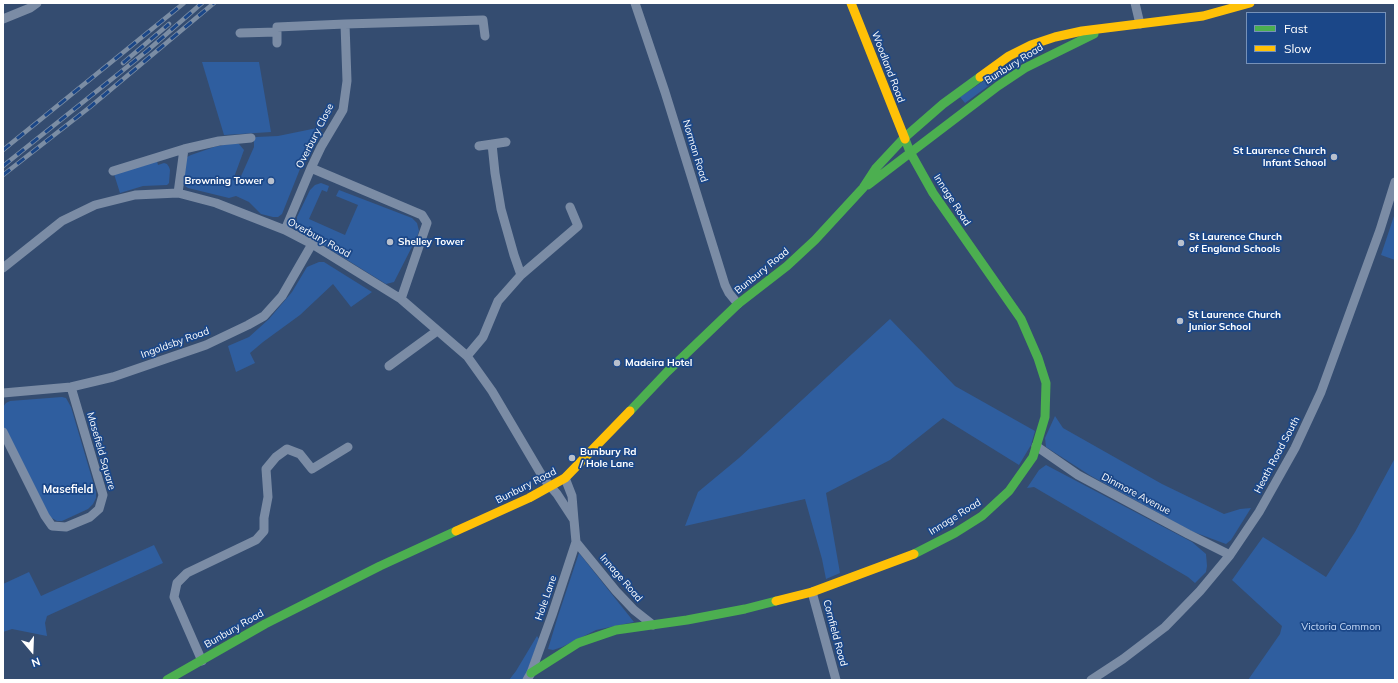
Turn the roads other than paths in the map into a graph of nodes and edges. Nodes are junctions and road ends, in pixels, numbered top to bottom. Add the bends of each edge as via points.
1 (37, 3) edge
2 (634, 3) edge
3 (851, 3) edge
4 (1135, 3) edge
5 (1250, 3) edge
6 (3, 19) edge
7 (345, 24) junction
8 (1140, 24) junction
9 (1107, 29) junction
10 (277, 32) junction
11 (240, 33) dead end
12 (485, 36) dead end
13 (277, 43) dead end
14 (252, 138) dead end
15 (904, 138) junction
16 (506, 142) dead end
17 (492, 144) junction
18 (479, 146) dead end
19 (184, 149) junction
20 (910, 152) junction
21 (311, 168) junction
22 (113, 171) dead end
23 (1395, 182) edge
24 (863, 188) junction
25 (178, 193) junction
26 (570, 207) dead end
27 (285, 230) junction
28 (312, 244) junction
29 (3, 268) edge
30 (521, 275) junction
31 (401, 299) junction
32 (738, 304) junction
33 (437, 331) junction
34 (467, 356) junction
35 (389, 366) dead end
36 (70, 387) junction
37 (3, 394) edge
38 (3, 432) edge
39 (1036, 446) junction
40 (348, 447) dead end
41 (565, 478) junction
42 (550, 487) junction
43 (574, 520) junction
44 (576, 542) junction
45 (1230, 555) junction
46 (812, 592) junction
47 (653, 625) junction
48 (202, 661) junction
49 (529, 677) edge
50 (167, 680) edge
51 (836, 680) edge
52 (1091, 680) edge

1 - 6 street
2 - 32 street, Norman Road via 726,285
3 - 15 main road, Woodland Road
4 - 8 street
5 - 8 main road, Bunbury Road via 1203,16
7 - 10 street via 277,27
7 - 12 street via 483,20
7 - 21 street, Overbury Close via 347,81 343,110
8 - 9 main road, Bunbury Road
9 - 15 main road, Bunbury Road via 1055,37 1009,56 943,104
9 - 20 main road, Bunbury Road via 1025,68 968,107
10 - 11 street
10 - 13 street
14 - 19 street via 218,141
15 - 20 main road, Woodland Road
15 - 24 main road, Bunbury Road via 876,168
16 - 17 street
17 - 18 street
17 - 30 street via 501,209
19 - 22 street
19 - 25 street
20 - 24 main road, Bunbury Road
20 - 39 main road, Innage Road via 933,193 1021,319 1038,358 1046,383 1045,417
21 - 27 street, Overbury Close
21 - 31 street via 422,215 427,223
23 - 45 street, Heath Road South via 1321,392 1295,448 1259,512
24 - 32 main road, Bunbury Road via 787,266
25 - 27 street, Overbury Road via 216,203
25 - 29 street, Overbury Road via 135,195 95,205 62,221
26 - 30 street via 578,226
27 - 28 street, Overbury Road
28 - 31 street, Overbury Road
28 - 36 street, Ingoldsby Road via 282,296 264,316 206,345 113,377
30 - 34 street via 498,301 483,337
31 - 33 street, Overbury Road
32 - 41 main road, Bunbury Road via 667,372
33 - 34 street, Overbury Road
33 - 35 street
34 - 42 street, Overbury Road via 492,391
36 - 37 street, Ingoldsby Road
36 - 38 street, Masefield Square via 103,495 99,509 90,517 66,527 52,526
39 - 45 street, Dinmore Avenue via 1078,475
39 - 46 main road, Innage Road via 1033,457 1010,491 982,516 909,557
40 - 48 street via 312,469 300,454 288,449 276,457 266,469 268,497 264,531 256,540 187,573 177,583 174,597
41 - 42 main road, Bunbury Road
41 - 43 street, Hole Lane via 572,496
42 - 43 street, Hole Lane
42 - 48 main road, Bunbury Road via 380,566 265,624
43 - 44 street, Hole Lane
44 - 47 street, Innage Road via 616,591
44 - 49 street, Hole Lane
45 - 52 street, Heath Road South via 1200,591 1165,626
46 - 47 main road, Innage Road via 745,608
46 - 51 street, Cornfield Road
47 - 49 main road, Innage Road via 616,630 578,643
48 - 50 main road, Bunbury Road

